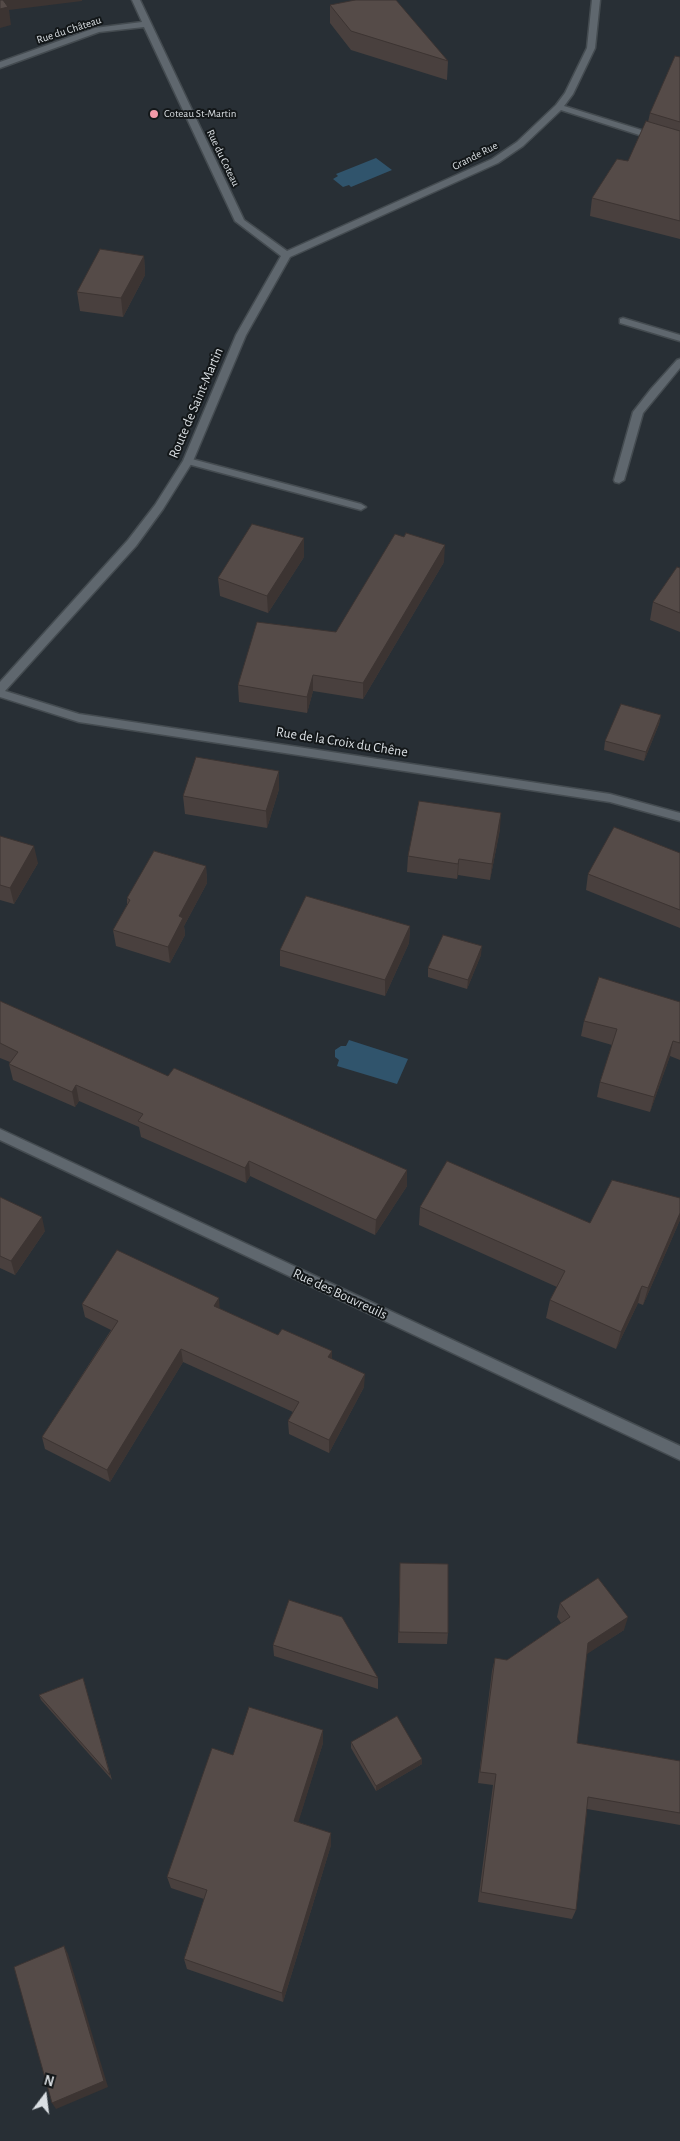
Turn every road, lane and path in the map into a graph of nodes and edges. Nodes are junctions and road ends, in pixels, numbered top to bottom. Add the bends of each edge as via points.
1 (136, 0) edge
2 (596, 0) edge
3 (146, 24) junction
4 (0, 65) edge
5 (560, 107) junction
6 (680, 145) edge
7 (286, 255) junction
8 (623, 321) dead end
9 (680, 338) edge
10 (680, 362) edge
11 (188, 461) junction
12 (619, 480) dead end
13 (361, 507) dead end
14 (0, 689) edge
15 (0, 693) edge
16 (680, 817) edge
17 (0, 1134) edge
18 (680, 1453) edge

1 - 3 street, Rue du Coteau
2 - 5 street, Grande Rue via 591,48
3 - 4 street, Rue du Château via 98,30
3 - 7 street, Rue du Coteau via 240,220
5 - 6 street
5 - 7 street, Grande Rue via 520,144 495,161
7 - 11 street, Route de Saint-Martin via 241,335
8 - 9 street
10 - 12 street via 638,412
11 - 13 street
11 - 14 street, Route de Saint-Martin via 132,543
15 - 16 street, Rue de la Croix du Chêne via 79,718 610,798
17 - 18 street, Rue des Bouvreuils

